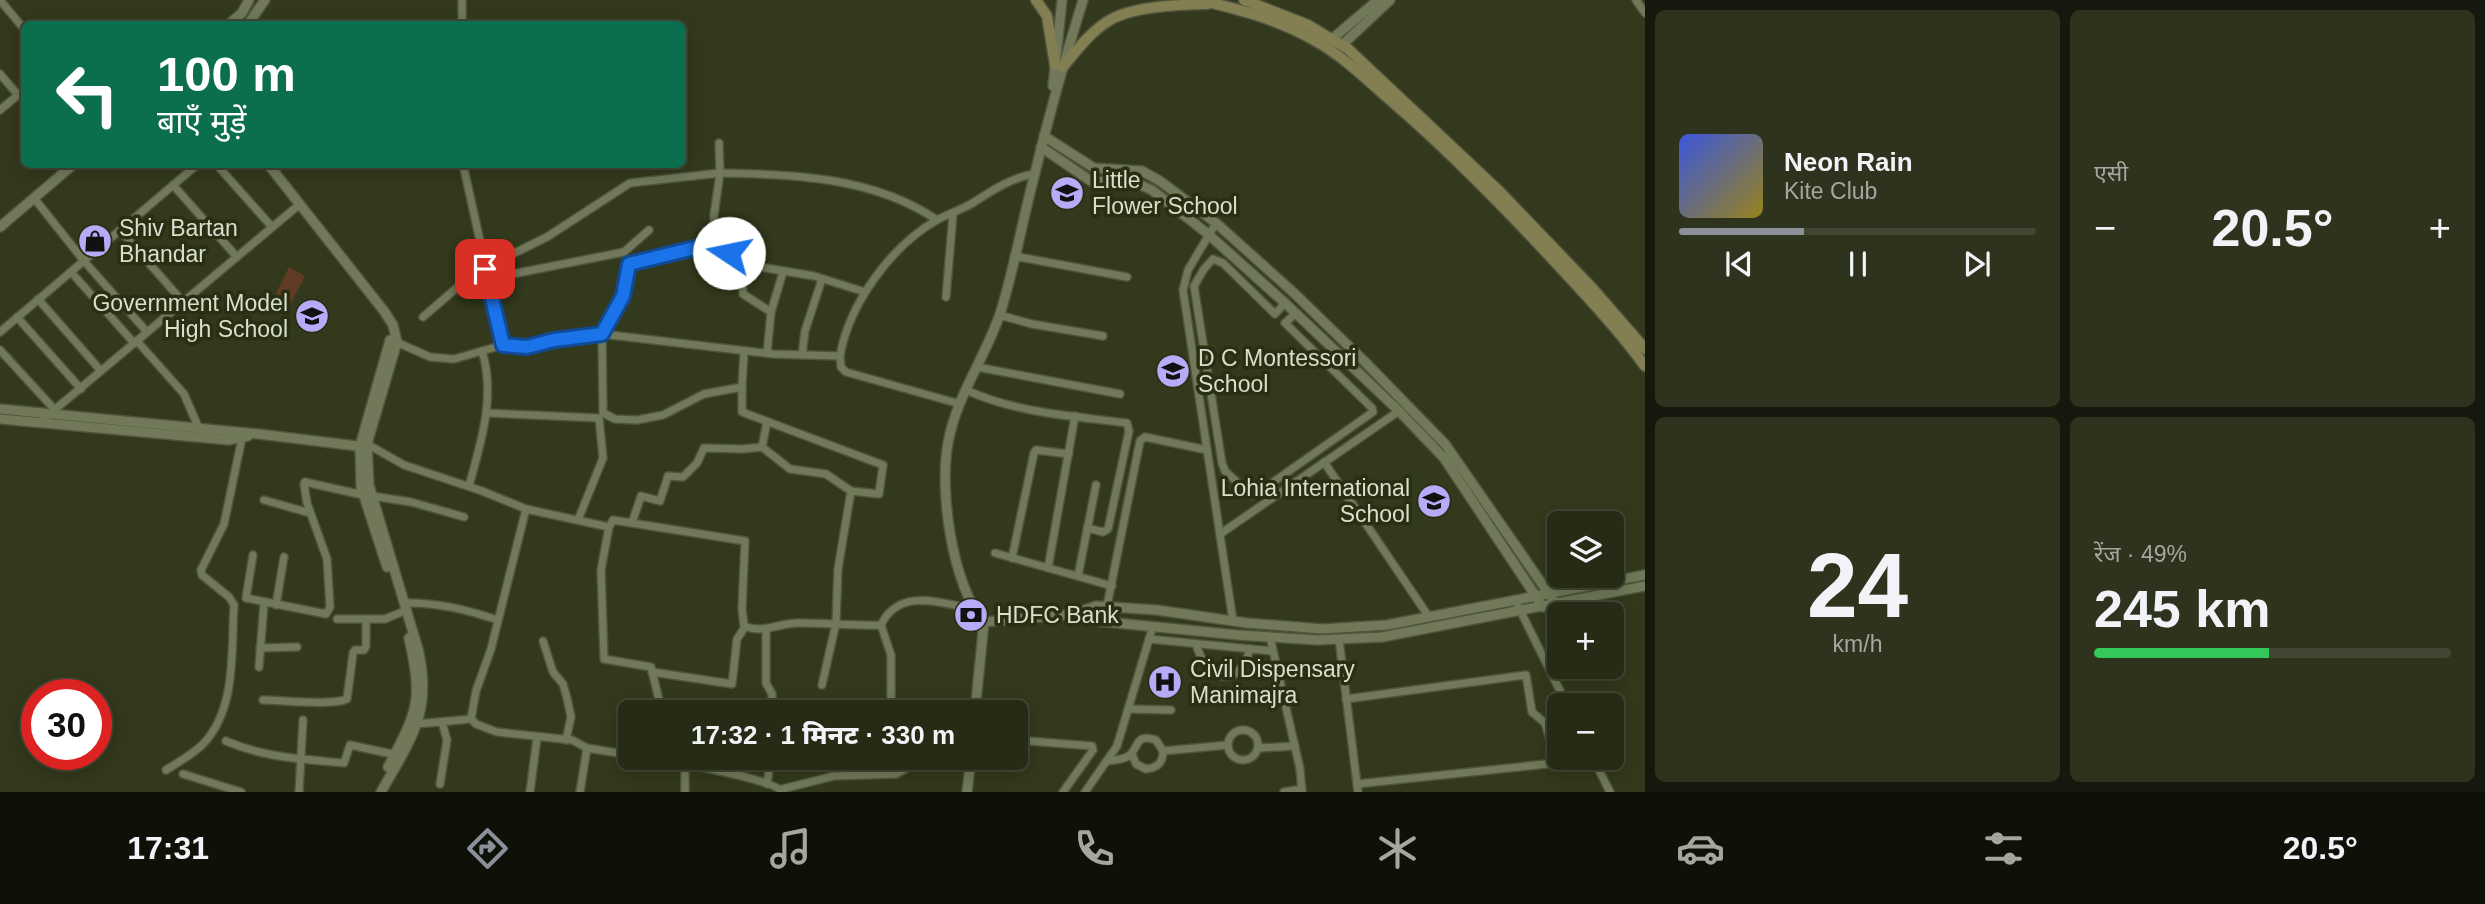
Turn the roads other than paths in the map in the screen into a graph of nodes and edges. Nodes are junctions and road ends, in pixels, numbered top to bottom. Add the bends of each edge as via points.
1 (0, 0) edge
2 (249, 0) edge
3 (265, 0) edge
4 (463, 0) edge
5 (1036, 0) edge
6 (1062, 0) edge
7 (1083, 0) edge
8 (1199, 0) edge
9 (1244, 0) edge
10 (1378, 0) edge
11 (1390, 0) edge
12 (1636, 0) edge
13 (1215, 4) junction
14 (1645, 13) edge
15 (233, 21) edge
16 (250, 21) edge
17 (462, 21) edge
18 (21, 25) edge
19 (1337, 42) junction
20 (1059, 66) junction
21 (0, 74) edge
22 (21, 93) edge
23 (0, 110) edge
24 (1044, 136) junction
25 (719, 143) dead end
26 (1041, 147) junction
27 (69, 168) edge
28 (193, 168) edge
29 (220, 168) edge
30 (271, 168) edge
31 (464, 168) edge
32 (720, 173) junction
33 (1034, 174) junction
34 (173, 185) junction
35 (34, 198) junction
36 (300, 204) junction
37 (953, 214) junction
38 (937, 220) junction
39 (1216, 223) junction
40 (0, 226) edge
41 (272, 227) junction
42 (120, 230) junction
43 (649, 230) dead end
44 (1208, 234) junction
45 (715, 243) junction
46 (1014, 256) junction
47 (237, 257) junction
48 (83, 261) junction
49 (742, 264) junction
50 (485, 269) junction
51 (71, 272) junction
52 (783, 272) junction
53 (1127, 277) dead end
54 (487, 279) junction
55 (822, 279) junction
56 (865, 292) junction
57 (946, 297) dead end
58 (38, 299) junction
59 (184, 302) junction
60 (1285, 303) junction
61 (771, 312) junction
62 (1296, 313) junction
63 (1275, 314) junction
64 (999, 315) junction
65 (17, 317) junction
66 (424, 317) dead end
67 (1286, 323) junction
68 (0, 332) edge
69 (148, 332) junction
70 (602, 334) junction
71 (1103, 337) dead end
72 (393, 341) junction
73 (136, 342) junction
74 (503, 345) junction
75 (1645, 349) edge
76 (0, 350) edge
77 (482, 351) junction
78 (744, 351) junction
79 (767, 354) junction
80 (802, 355) junction
81 (840, 356) junction
82 (1645, 366) edge
83 (977, 367) junction
84 (101, 371) junction
85 (742, 387) junction
86 (80, 389) junction
87 (966, 390) junction
88 (1120, 394) dead end
89 (960, 404) junction
90 (0, 409) edge
91 (1399, 411) junction
92 (52, 412) junction
93 (486, 413) junction
94 (1075, 416) junction
95 (0, 419) edge
96 (40, 422) junction
97 (767, 422) junction
98 (201, 433) junction
99 (260, 434) junction
100 (242, 438) junction
101 (365, 446) junction
102 (762, 447) junction
103 (1207, 450) junction
104 (1069, 454) junction
105 (1448, 455) junction
106 (1324, 462) junction
107 (1096, 485) dead end
108 (469, 486) junction
109 (851, 491) junction
110 (368, 495) junction
111 (264, 500) dead end
112 (526, 509) junction
113 (310, 513) junction
114 (464, 517) dead end
115 (578, 520) junction
116 (632, 523) junction
117 (609, 527) junction
118 (1087, 528) junction
119 (1220, 534) junction
120 (995, 553) dead end
121 (253, 555) dead end
122 (284, 557) dead end
123 (1012, 558) junction
124 (1048, 568) junction
125 (1645, 575) edge
126 (1078, 576) junction
127 (1112, 586) junction
128 (1645, 586) edge
129 (1549, 594) junction
130 (1536, 596) junction
131 (1515, 600) junction
132 (1555, 602) edge
133 (1566, 602) edge
134 (264, 603) junction
135 (276, 605) junction
136 (1107, 606) junction
137 (1547, 606) edge
138 (1543, 607) junction
139 (403, 608) junction
140 (973, 609) junction
141 (1157, 610) junction
142 (1521, 611) junction
143 (1074, 614) junction
144 (1429, 617) junction
145 (337, 619) dead end
146 (366, 620) junction
147 (498, 620) junction
148 (1233, 621) junction
149 (984, 622) junction
150 (836, 623) junction
151 (881, 625) junction
152 (1267, 625) junction
153 (1153, 626) junction
154 (745, 627) junction
155 (766, 629) junction
156 (1270, 637) junction
157 (1149, 639) junction
158 (1339, 639) junction
159 (543, 641) dead end
160 (1196, 644) junction
161 (297, 647) dead end
162 (260, 648) junction
163 (1250, 649) junction
164 (1273, 651) junction
165 (259, 667) dead end
166 (652, 672) junction
167 (822, 685) dead end
168 (1561, 693) edge
169 (1283, 695) junction
170 (263, 699) dead end
171 (1346, 699) junction
172 (659, 700) edge
173 (773, 700) edge
174 (891, 700) edge
175 (976, 700) edge
176 (1232, 702) dead end
177 (1128, 709) junction
178 (1171, 710) dead end
179 (471, 719) junction
180 (303, 720) dead end
181 (442, 722) junction
182 (417, 724) junction
183 (1547, 730) edge
184 (537, 738) junction
185 (566, 740) junction
186 (226, 741) dead end
187 (1028, 741) edge
188 (1228, 745) junction
189 (1295, 746) junction
190 (587, 748) junction
191 (1259, 748) junction
192 (1163, 751) junction
193 (618, 753) edge
194 (1132, 754) junction
195 (398, 755) junction
196 (299, 759) junction
197 (1107, 761) junction
198 (1547, 764) edge
199 (166, 770) dead end
200 (685, 770) edge
201 (710, 770) edge
202 (769, 770) edge
203 (903, 770) edge
204 (970, 770) edge
205 (1599, 770) edge
206 (183, 774) dead end
207 (440, 784) dead end
208 (767, 784) junction
209 (1357, 788) edge
210 (782, 790) edge
211 (1302, 790) edge
212 (241, 792) edge
213 (299, 792) edge
214 (375, 792) edge
215 (381, 792) edge
216 (530, 792) edge
217 (580, 792) edge
218 (685, 792) edge
219 (967, 792) edge
220 (1063, 792) edge
221 (1086, 792) edge
222 (1284, 792) edge
223 (1610, 792) edge

1 - 18 street
2 - 15 street
3 - 16 street
4 - 17 street
5 - 20 main road via 1047,16
6 - 20 street
7 - 20 street
8 - 13 main road
9 - 19 main road via 1308,25
10 - 19 street
11 - 19 street
12 - 14 street
13 - 20 main road via 1167,5 1110,20
13 - 82 main road via 1276,22 1341,57 1496,200 1584,292
19 - 75 main road via 1500,191
20 - 24 street
21 - 22 street
22 - 23 street
24 - 26 street
24 - 39 street via 1094,168 1142,171
25 - 32 street
26 - 33 street
26 - 44 street via 1090,181 1136,183 1152,190
27 - 35 street
28 - 34 street
29 - 41 street
30 - 36 street
31 - 50 street
32 - 38 street via 835,182 909,203
32 - 45 street
32 - 50 street via 630,183 547,237
33 - 37 street
33 - 46 street
34 - 42 street
34 - 47 street
35 - 40 street
35 - 48 street
36 - 41 street
36 - 72 street via 384,311 393,325
37 - 38 street
37 - 57 street
38 - 56 street via 904,244
39 - 44 street
39 - 105 street via 1364,361
41 - 47 street
42 - 48 street
42 - 59 street
43 - 54 street via 624,252
44 - 60 street
44 - 103 street via 1188,270 1183,290
45 - 49 street
45 - 70 street via 629,264 623,296
46 - 53 street
46 - 64 street
47 - 59 street
48 - 51 street
48 - 69 street
49 - 52 street
49 - 61 street via 743,294
50 - 54 street
50 - 66 street via 474,273
51 - 58 street
51 - 73 street
52 - 55 street
52 - 61 street
54 - 74 street
55 - 56 street
55 - 80 street
56 - 81 street via 852,314
58 - 65 street
58 - 84 street
59 - 69 street
60 - 62 street
60 - 63 street
61 - 79 street
62 - 67 street
62 - 91 street
63 - 67 street
63 - 67 street via 1218,260 1210,260 1195,284 1222,463 1251,495 1373,412
64 - 71 street
64 - 83 street
65 - 68 street
65 - 86 street
69 - 73 street
70 - 74 street via 527,347
70 - 78 street
70 - 85 street via 602,398 607,417 638,421 663,415 704,394
72 - 77 street via 430,357 454,359
72 - 101 street
73 - 84 street
73 - 98 street via 184,394
74 - 77 street
76 - 92 street
77 - 93 street via 489,387
78 - 79 street
78 - 85 street
79 - 80 street
80 - 81 street
81 - 89 street via 846,372
83 - 87 street
83 - 88 street
84 - 86 street
85 - 97 street via 742,412
86 - 92 street
87 - 89 street
87 - 94 street via 1018,408
89 - 140 street via 948,443 946,482 953,547
90 - 92 street
91 - 105 street
91 - 106 street
92 - 96 street
92 - 98 street
93 - 108 street
93 - 115 street via 599,418 603,458
94 - 104 street
94 - 118 street via 1128,426 1108,529
95 - 96 street
96 - 98 street
97 - 102 street
97 - 109 street via 883,465 879,494
98 - 99 street
98 - 100 street via 229,440
99 - 100 street
99 - 101 street
100 - 199 street via 223,524 201,570 234,605 227,699 220,722 200,748
101 - 108 street via 404,465
101 - 110 street via 361,487
102 - 109 street via 790,468 826,474
102 - 116 street via 704,448 682,477 668,476 660,501 641,496
103 - 119 street
103 - 127 street via 1145,437 1140,441
104 - 123 street via 1034,453
104 - 124 street
105 - 129 street
105 - 130 street
106 - 119 street
106 - 144 street
107 - 118 street
108 - 112 street
109 - 150 street via 838,569
110 - 113 street via 305,482
110 - 114 street
110 - 139 street
111 - 113 street
112 - 115 street
112 - 147 street
113 - 135 street via 327,559 329,612
115 - 117 street
116 - 117 street via 613,520
116 - 154 street via 745,541
117 - 166 street via 601,570 604,659 650,667
118 - 126 street
119 - 148 street
120 - 123 street
121 - 134 street via 245,596
122 - 135 street
123 - 124 street
124 - 126 street
125 - 129 street
126 - 127 street
127 - 136 street
128 - 133 street
129 - 130 street
129 - 132 street
130 - 131 street
130 - 138 street
131 - 142 street
131 - 144 street
134 - 135 street
134 - 162 street
136 - 141 street
136 - 143 street
137 - 138 street
138 - 142 street
139 - 146 street via 385,619
139 - 147 street via 428,602
139 - 182 street via 424,673
139 - 195 street via 418,697
140 - 149 street
140 - 151 street via 922,600 899,603
141 - 148 street
141 - 153 street
142 - 158 street via 1382,637
142 - 168 street
143 - 149 street
143 - 153 street via 1096,621
144 - 152 street via 1322,629
145 - 146 street
146 - 170 street via 366,646 353,653 347,699
147 - 179 street
148 - 152 street
149 - 175 street
150 - 151 street
150 - 155 street via 793,623
150 - 167 street
151 - 174 street via 891,655
152 - 156 street
153 - 156 street
153 - 157 street
154 - 155 street
154 - 166 street via 737,639 732,684
155 - 173 street via 766,683
156 - 158 street
156 - 164 street
157 - 160 street
157 - 177 street
158 - 171 street
159 - 185 street via 567,698
160 - 163 street
160 - 163 street via 1209,669 1224,677 1238,672
161 - 162 street
162 - 165 street
163 - 164 street
164 - 169 street
166 - 172 street
169 - 176 street
169 - 189 street
171 - 183 street via 1526,676 1532,712
171 - 209 street
177 - 178 street
177 - 197 street via 1117,746
179 - 181 street
179 - 184 street via 497,732
180 - 196 street
181 - 182 street
181 - 207 street via 447,740
182 - 195 street
184 - 185 street
184 - 216 street
185 - 190 street
186 - 196 street
187 - 220 street via 1092,746
188 - 191 street via 1235,758 1244,761 1254,757
188 - 191 street via 1235,732 1245,730 1254,734
188 - 192 street
189 - 191 street
189 - 211 street
190 - 193 street
190 - 217 street
192 - 194 street via 1150,738 1137,742
192 - 194 street via 1161,762 1152,769 1136,764
194 - 197 street
195 - 196 street via 350,745 345,763
195 - 214 street
195 - 215 street
196 - 213 street
197 - 221 street
198 - 209 street
200 - 218 street
201 - 208 street
202 - 208 street
203 - 210 street via 834,776
204 - 219 street
205 - 223 street
206 - 212 street
208 - 210 street
211 - 222 street

